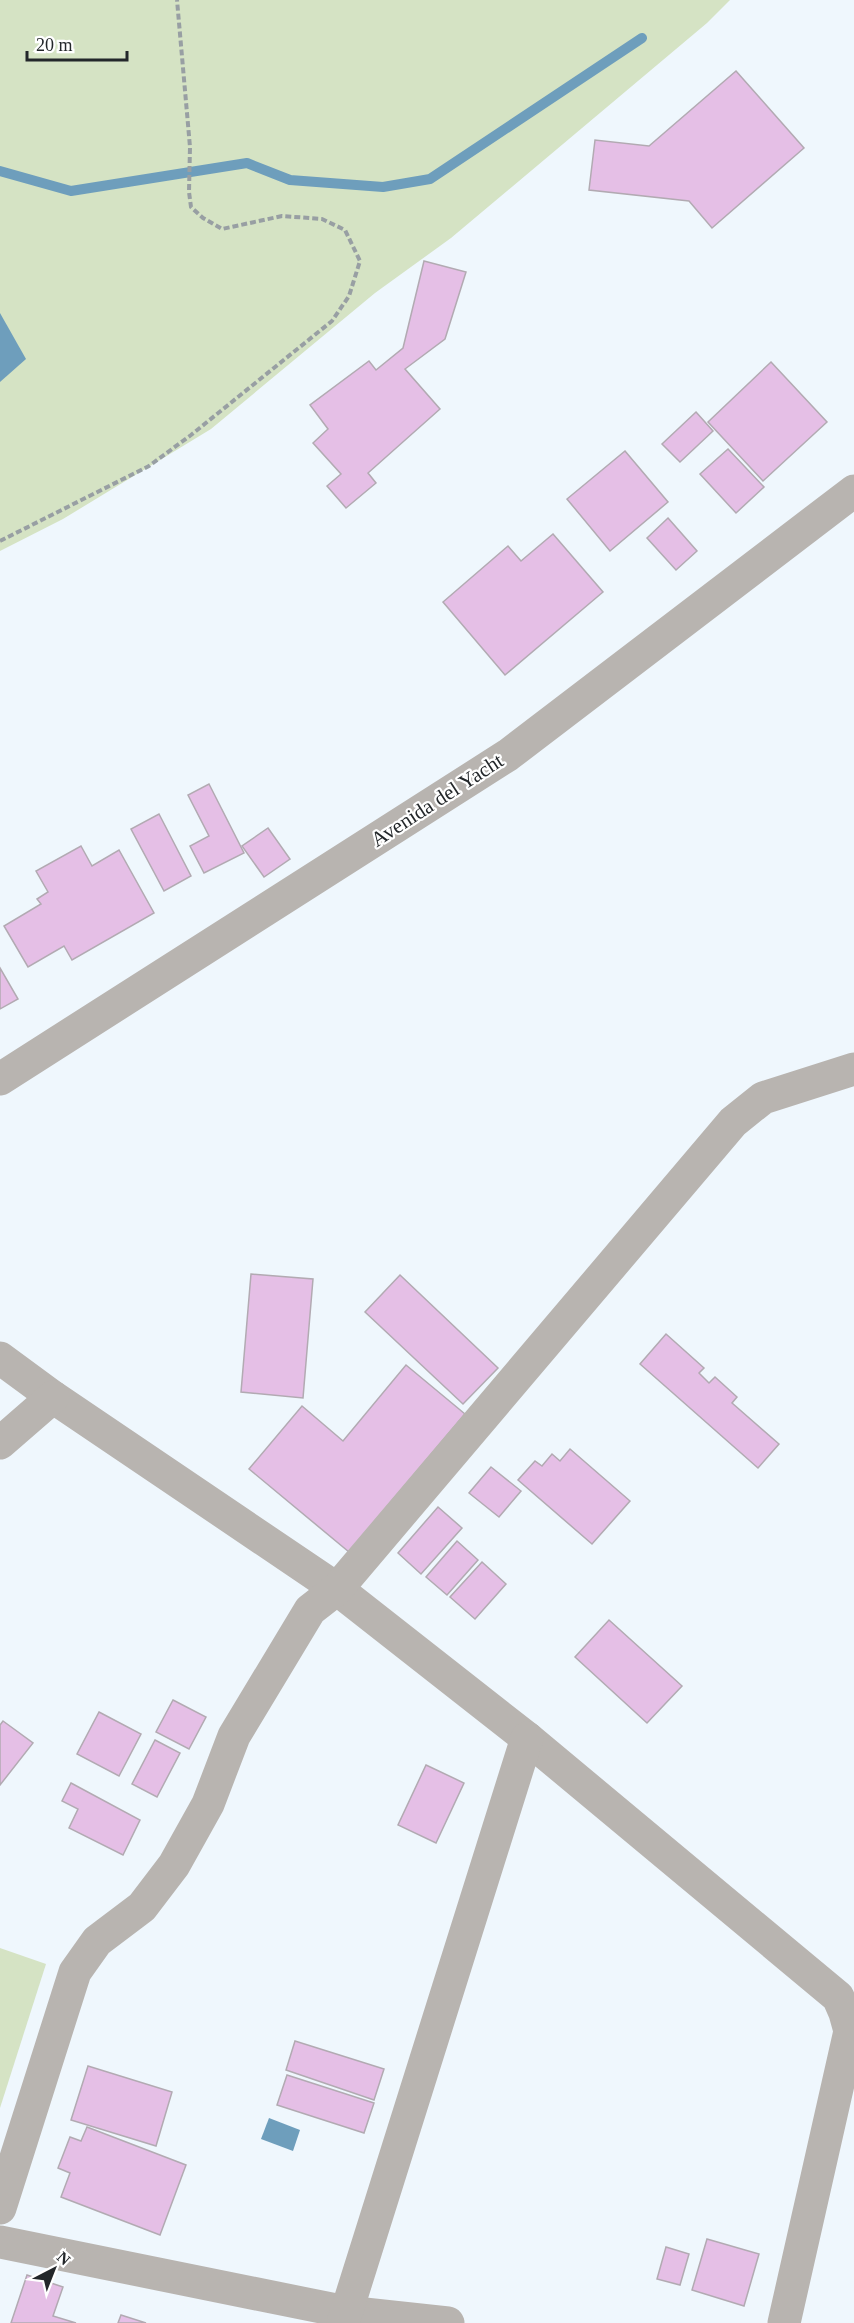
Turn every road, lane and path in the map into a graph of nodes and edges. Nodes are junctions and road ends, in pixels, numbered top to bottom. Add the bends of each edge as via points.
1 (177, 0) edge
2 (854, 492) edge
3 (0, 542) edge
4 (854, 1068) edge
5 (0, 1079) edge
6 (0, 1358) edge
7 (52, 1397) junction
8 (0, 1443) edge
9 (337, 1589) junction
10 (527, 1738) junction
11 (0, 2208) edge
12 (0, 2242) edge
13 (344, 2318) edge
14 (448, 2323) edge
15 (784, 2323) edge

1 - 3 path via 190,147 191,207 222,228 282,216 322,219 345,230 360,261 349,296 332,321 149,466
2 - 5 street, Avenida del Yacht via 508,755
4 - 9 street via 764,1098 733,1122
6 - 7 street
7 - 8 street
7 - 9 street
9 - 10 street
9 - 11 street via 310,1610 234,1736 208,1804 174,1865 142,1906 98,1941 75,1972
10 - 13 street
10 - 15 street via 837,1997 845,2013 850,2031
12 - 13 street
13 - 14 street

